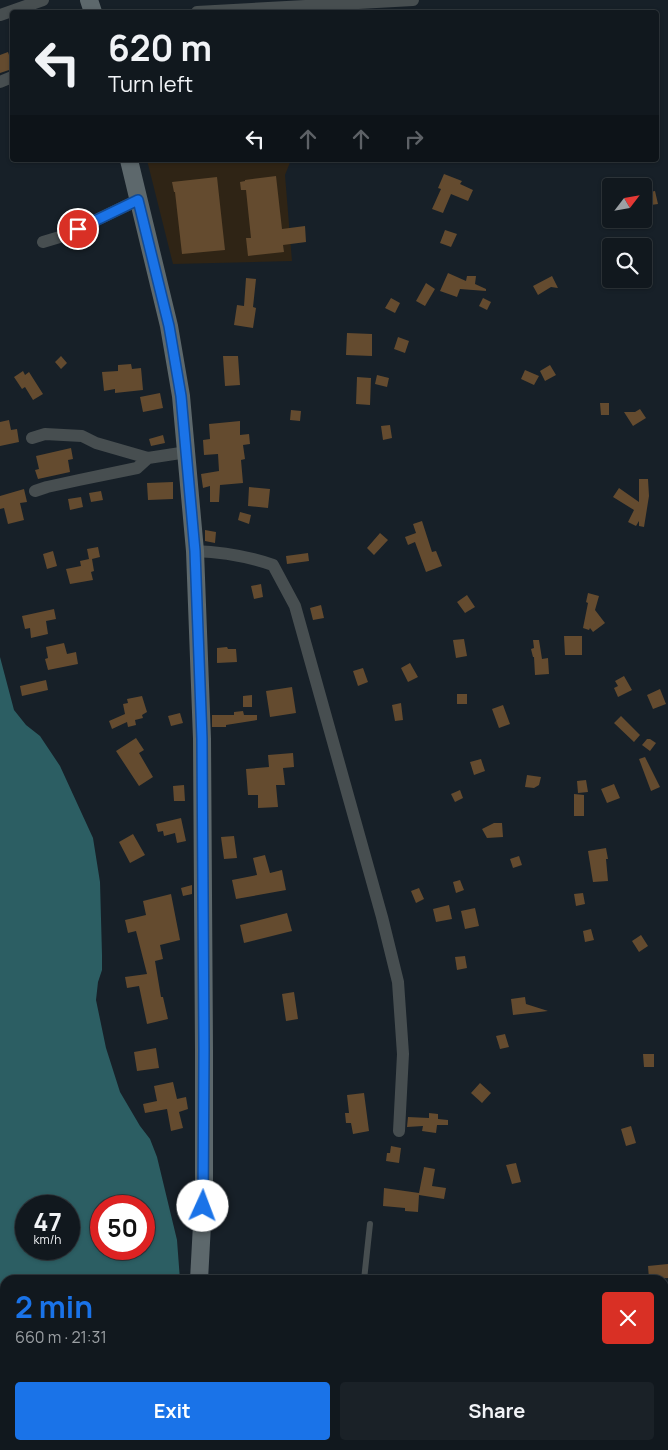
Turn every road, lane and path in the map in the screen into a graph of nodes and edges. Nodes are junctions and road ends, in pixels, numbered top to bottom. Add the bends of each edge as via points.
1 (43, 0) edge
2 (413, 0) edge
3 (14, 10) edge
4 (234, 10) edge
5 (129, 162) edge
6 (138, 200) junction
7 (43, 242) dead end
8 (32, 438) dead end
9 (187, 452) junction
10 (148, 458) junction
11 (35, 491) dead end
12 (195, 551) junction
13 (399, 1131) dead end
14 (370, 1224) dead end
15 (199, 1275) edge
16 (365, 1275) edge

1 - 3 street
2 - 4 street
5 - 6 main road
6 - 7 street via 63,236
6 - 9 main road via 173,348
8 - 10 street via 45,434 82,436
9 - 10 street
9 - 12 main road
10 - 11 street via 137,468
12 - 13 street via 255,558 274,565 295,606 398,982 404,1054
12 - 15 main road via 202,739 204,1050 204,1187
14 - 16 lane

